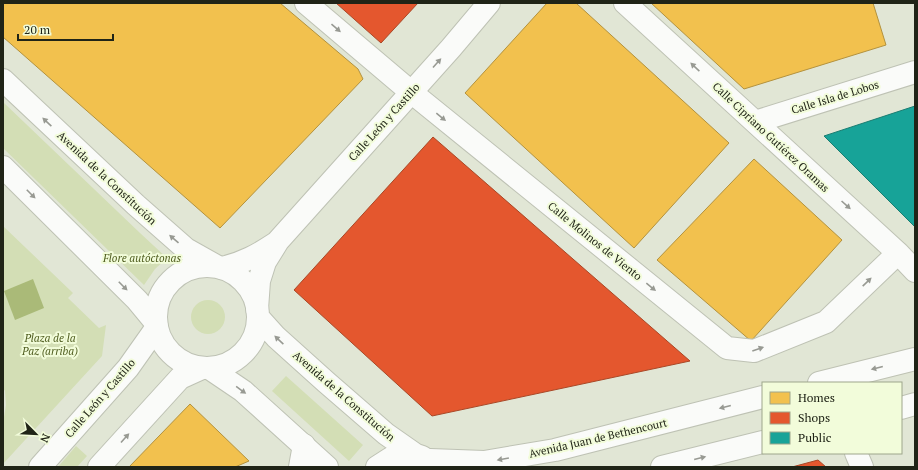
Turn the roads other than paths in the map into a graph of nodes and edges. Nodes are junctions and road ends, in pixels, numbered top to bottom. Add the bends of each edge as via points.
1 (306, 3) edge
2 (489, 3) edge
3 (626, 3) edge
4 (915, 72) edge
5 (3, 80) edge
6 (411, 92) junction
7 (755, 122) junction
8 (3, 167) edge
9 (278, 241) junction
10 (898, 253) junction
11 (220, 267) junction
12 (915, 271) edge
13 (258, 313) junction
14 (157, 325) junction
15 (915, 359) edge
16 (206, 368) junction
17 (823, 382) edge
18 (762, 397) edge
19 (915, 404) edge
20 (902, 408) edge
21 (762, 442) edge
22 (304, 445) junction
23 (856, 454) edge
24 (428, 461) edge
25 (40, 467) edge
26 (99, 467) edge
27 (300, 467) edge
28 (327, 467) edge
29 (377, 467) edge
30 (662, 467) edge
31 (862, 467) edge

1 -> 6 main road, Calle Molinos de Viento
6 -> 2 main road, Calle León y Castillo
7 -> 3 main road, Calle Cipriano Gutiérez Oramas
4 - 7 main road, Calle Isla de Lobos
11 -> 5 main road, Avenida de la Constitución via 186,249
6 - 9 main road, Calle León y Castillo
6 -> 10 main road, Calle Molinos de Viento via 727,348 754,351 826,322
7 -> 10 main road, Calle Cipriano Gutiérez Oramas
8 -> 14 main road via 137,300
9 - 11 main road, Calle León y Castillo via 257,256 236,265
9 - 13 main road, Calle León y Castillo via 265,262 259,281
10 - 12 main road, Calle Cipriano Gutiérez Oramas
11 - 13 main road via 234,273 247,285
11 - 14 main road via 201,266 184,271 170,282 159,302
13 - 16 main road via 255,335 246,350 234,360
24 -> 13 main road, Avenida de la Constitución via 386,434 326,382 276,337
14 - 16 main road via 163,342 173,355 187,364
14 - 25 main road, Calle León y Castillo via 128,368
15 -> 17 main road
16 -> 22 main road via 243,391
26 -> 16 main road via 180,378
18 -> 24 main road, Avenida Juan de Bethencourt via 554,450 484,462
19 - 20 main road
30 -> 21 main road
22 - 27 main road
22 - 28 main road
23 - 31 main road
24 - 29 main road, Avenida Juan de Bethencourt via 391,458

